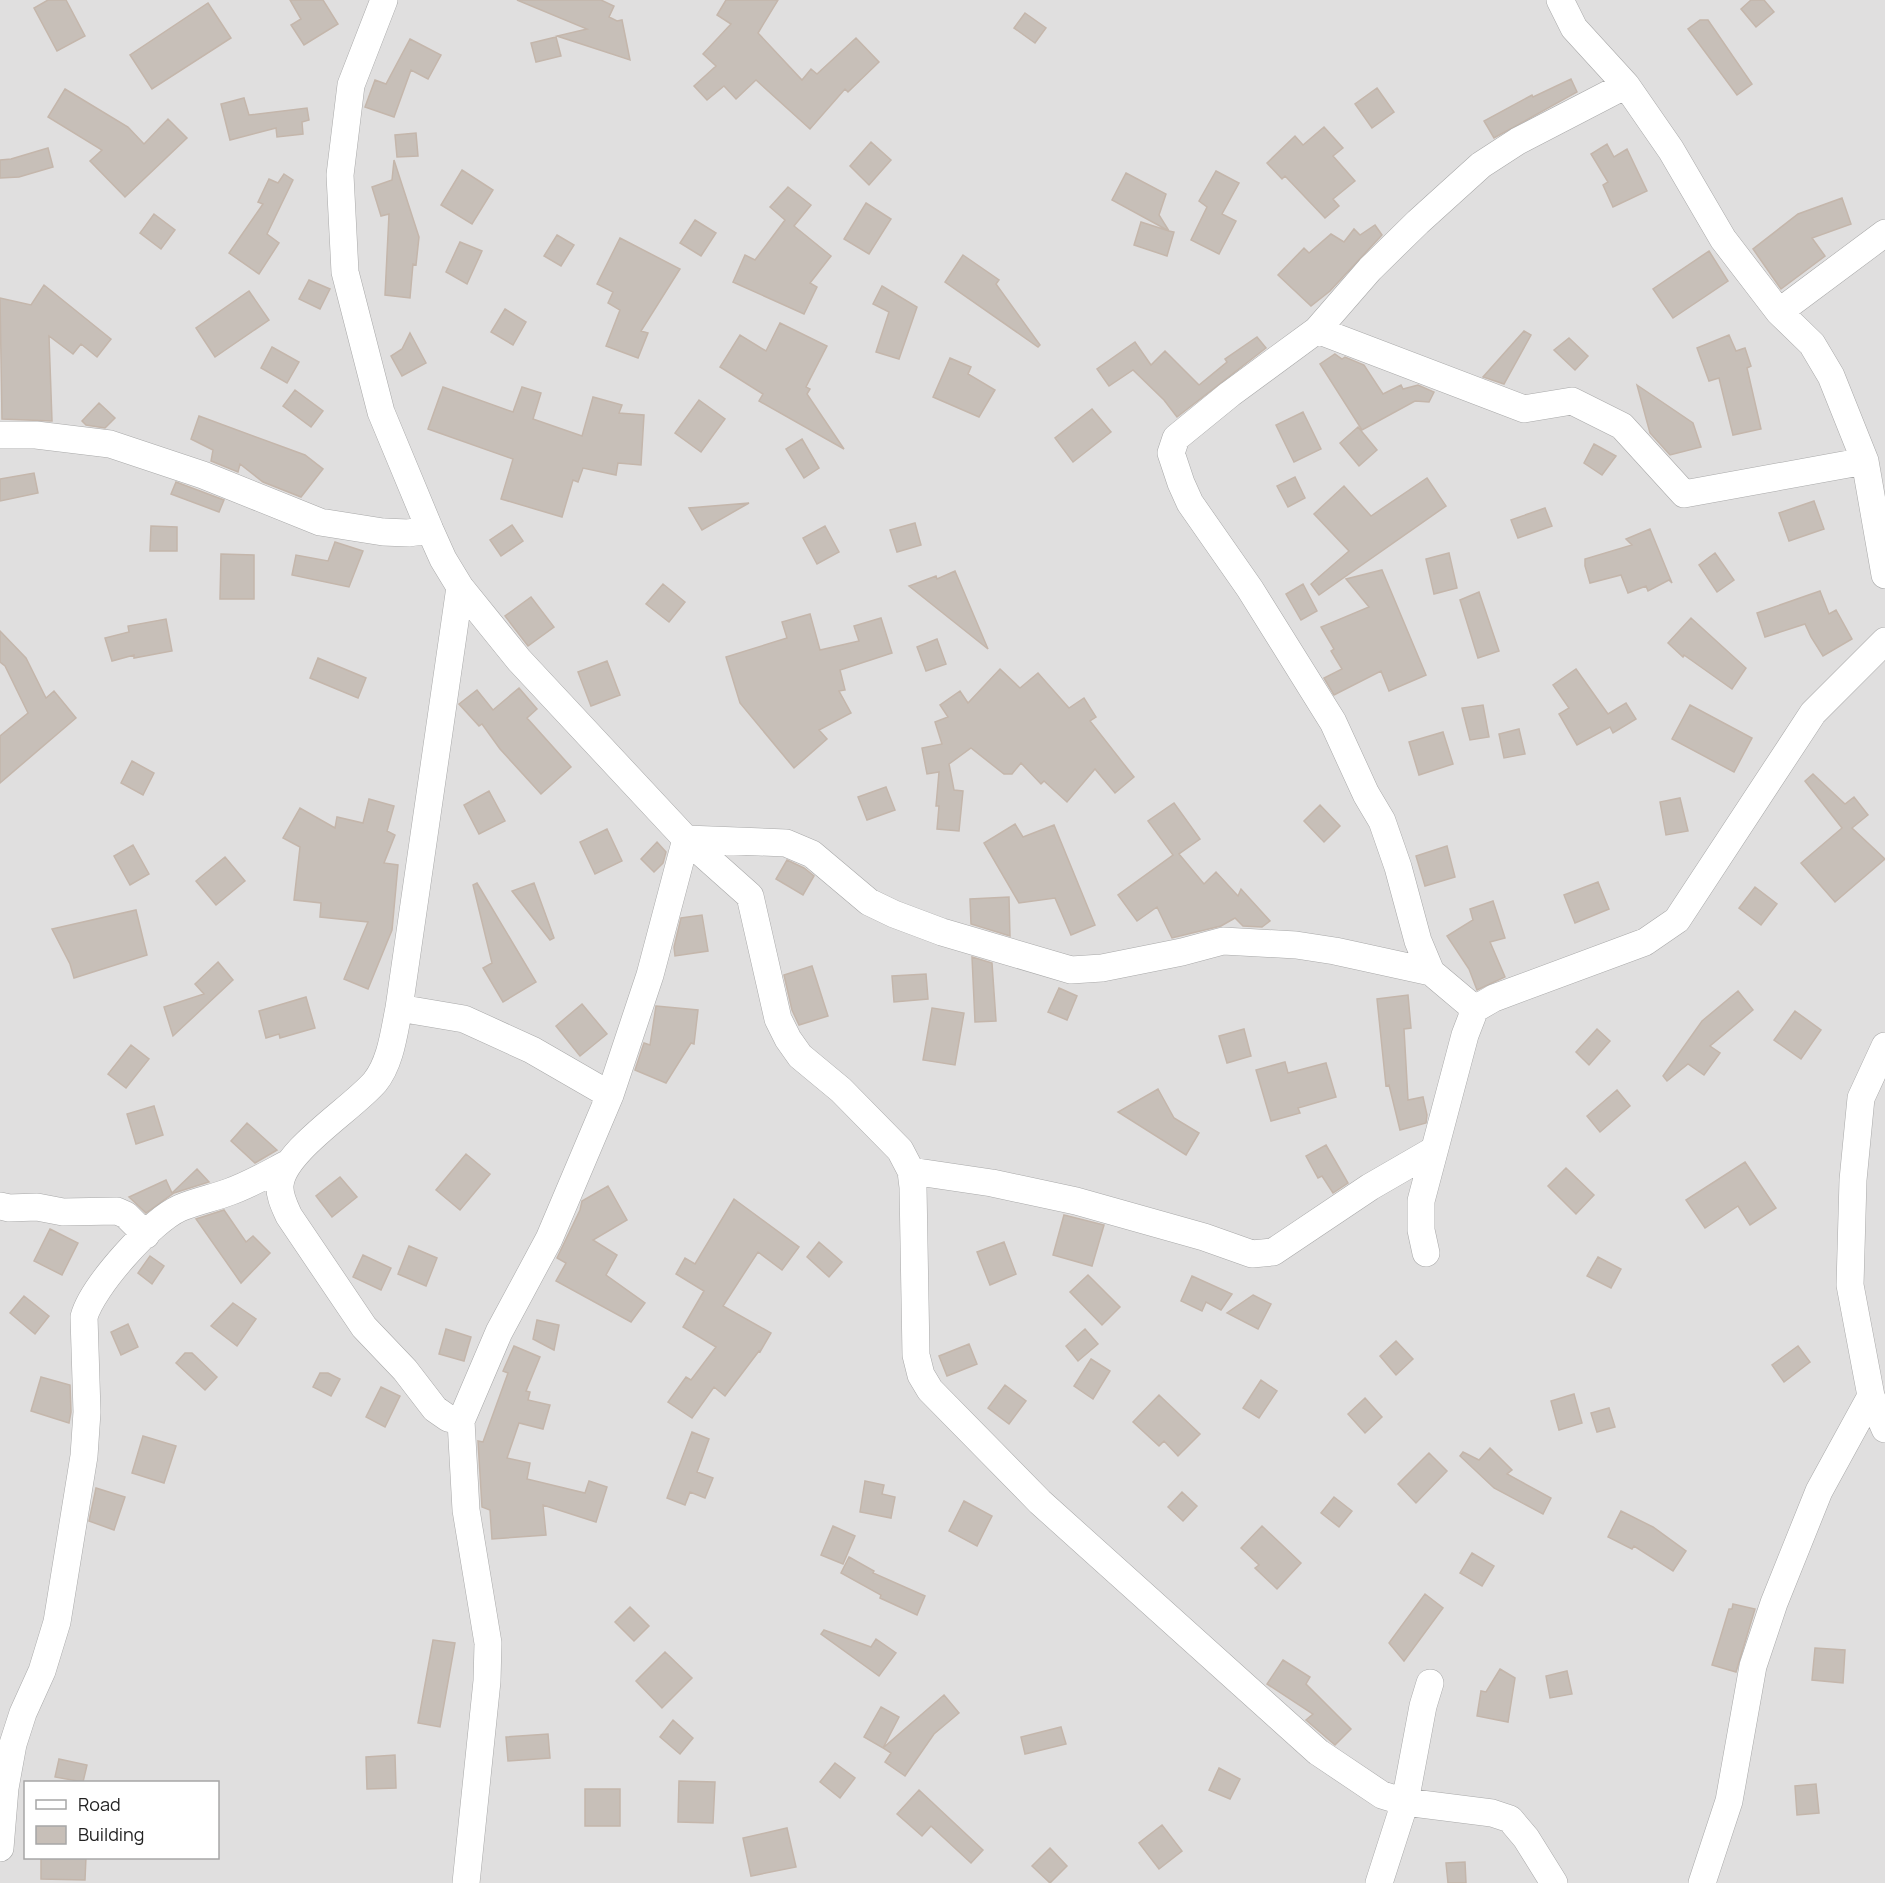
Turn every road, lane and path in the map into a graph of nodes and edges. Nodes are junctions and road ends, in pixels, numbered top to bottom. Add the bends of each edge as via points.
1 (384, 0) edge
2 (1560, 0) edge
3 (1626, 85) junction
4 (1885, 233) edge
5 (1779, 312) junction
6 (1317, 330) junction
7 (0, 435) edge
8 (1865, 461) junction
9 (430, 530) junction
10 (1885, 575) edge
11 (460, 587) junction
12 (1885, 641) edge
13 (686, 839) junction
14 (1431, 972) junction
15 (399, 1008) junction
16 (1476, 1009) junction
17 (1885, 1046) edge
18 (610, 1095) junction
19 (1434, 1150) junction
20 (287, 1164) junction
21 (911, 1171) junction
22 (0, 1206) edge
23 (146, 1235) junction
24 (1426, 1253) dead end
25 (1871, 1396) junction
26 (461, 1421) junction
27 (1885, 1428) edge
28 (1430, 1683) dead end
29 (1405, 1802) junction
30 (0, 1848) edge
31 (466, 1883) edge
32 (1379, 1883) edge
33 (1554, 1883) edge
34 (1702, 1883) edge

1 - 9 street via 351,85 340,175 345,272 381,412
2 - 3 street via 1574,28
3 - 5 street via 1671,150 1723,239
3 - 6 street via 1518,141 1481,165 1370,269
4 - 5 street
5 - 8 street via 1812,344 1831,376
6 - 8 street via 1524,409 1572,401 1622,426 1684,494
6 - 14 street via 1176,438 1171,453 1190,503 1250,589 1333,722 1382,821
7 - 9 street via 110,444 203,475 320,522 383,532
8 - 10 street
9 - 11 street
11 - 13 street via 519,660
11 - 15 street
12 - 16 street via 1813,713 1677,920 1645,942 1494,998
13 - 14 street via 786,843 812,854 869,902 894,914 1071,970 1102,968 1223,941 1296,945
13 - 18 street via 650,975
13 - 21 street via 750,896 778,1019 788,1039 800,1056 900,1150
14 - 16 street
15 - 18 street via 465,1019 532,1050
15 - 20 street via 388,1058 376,1081
16 - 19 street via 1465,1035
17 - 25 street via 1861,1098 1853,1180 1850,1284
18 - 26 street via 549,1239 499,1332
19 - 21 street via 1273,1252 1252,1254 1076,1201
19 - 24 street via 1421,1201
20 - 23 street via 231,1192 179,1209
20 - 26 street via 280,1186 286,1209 364,1327 405,1370 435,1410 448,1419
21 - 29 street via 916,1355 930,1390 1040,1502 1318,1752 1382,1795
22 - 23 street via 63,1212 117,1211
23 - 30 street via 94,1295 84,1317 84,1456 57,1622 13,1744
25 - 27 street
25 - 34 street via 1819,1491 1774,1603 1753,1666 1729,1801
26 - 31 street via 466,1510 488,1643
28 - 29 street
29 - 32 street
29 - 33 street via 1492,1813 1510,1820

